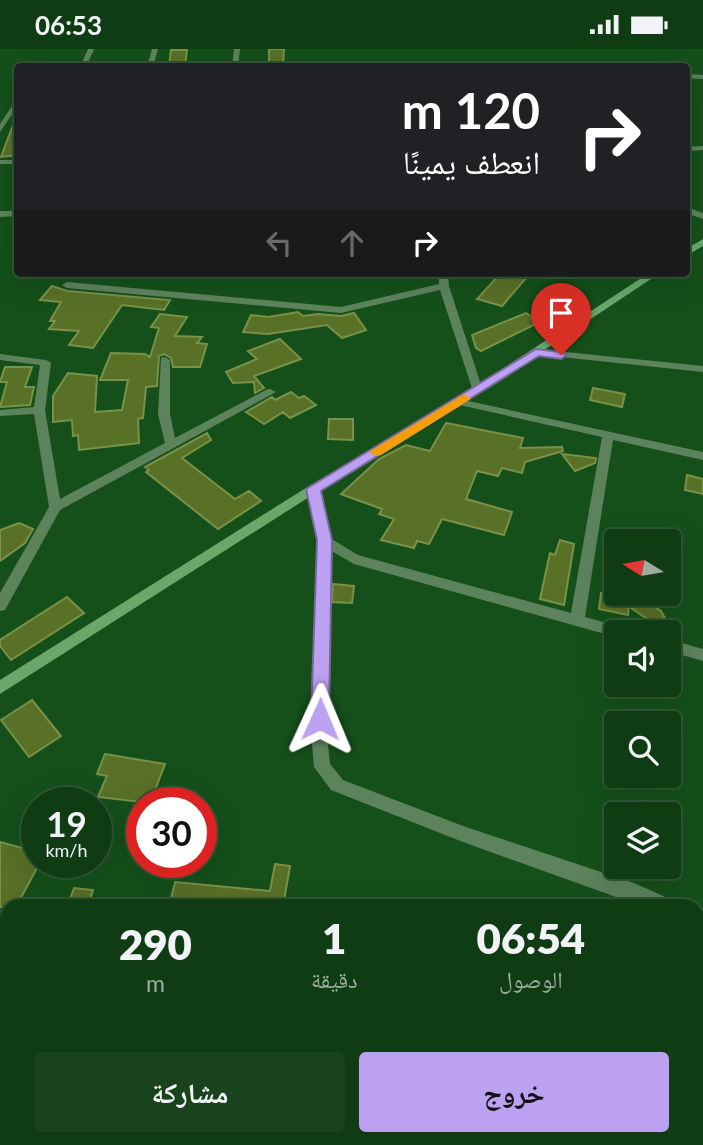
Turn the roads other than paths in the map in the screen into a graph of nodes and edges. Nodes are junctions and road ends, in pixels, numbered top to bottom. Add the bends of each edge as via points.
1 (14, 110) edge
2 (0, 130) edge
3 (443, 277) edge
4 (650, 277) edge
5 (67, 285) dead end
6 (444, 286) junction
7 (536, 352) junction
8 (0, 357) edge
9 (165, 360) dead end
10 (703, 369) edge
11 (477, 389) junction
12 (270, 392) dead end
13 (459, 402) junction
14 (39, 410) junction
15 (0, 413) edge
16 (608, 436) junction
17 (171, 445) junction
18 (703, 456) edge
19 (313, 489) junction
20 (55, 507) junction
21 (324, 540) junction
22 (0, 606) edge
23 (577, 620) junction
24 (604, 628) edge
25 (681, 649) edge
26 (703, 655) edge
27 (0, 688) edge
28 (648, 899) edge

1 - 2 street
3 - 6 street
4 - 7 street
5 - 6 street via 341,310
6 - 11 street
7 - 10 street
7 - 11 street
8 - 14 street via 46,363
9 - 17 street via 163,395
11 - 13 street
12 - 17 street
13 - 16 street
13 - 19 street
14 - 15 street
14 - 20 street
16 - 18 street
16 - 23 street
17 - 20 street
19 - 21 street
19 - 27 street
20 - 22 street
21 - 23 street via 354,559
21 - 28 street via 320,744 322,767 337,785
23 - 24 street
25 - 26 street

